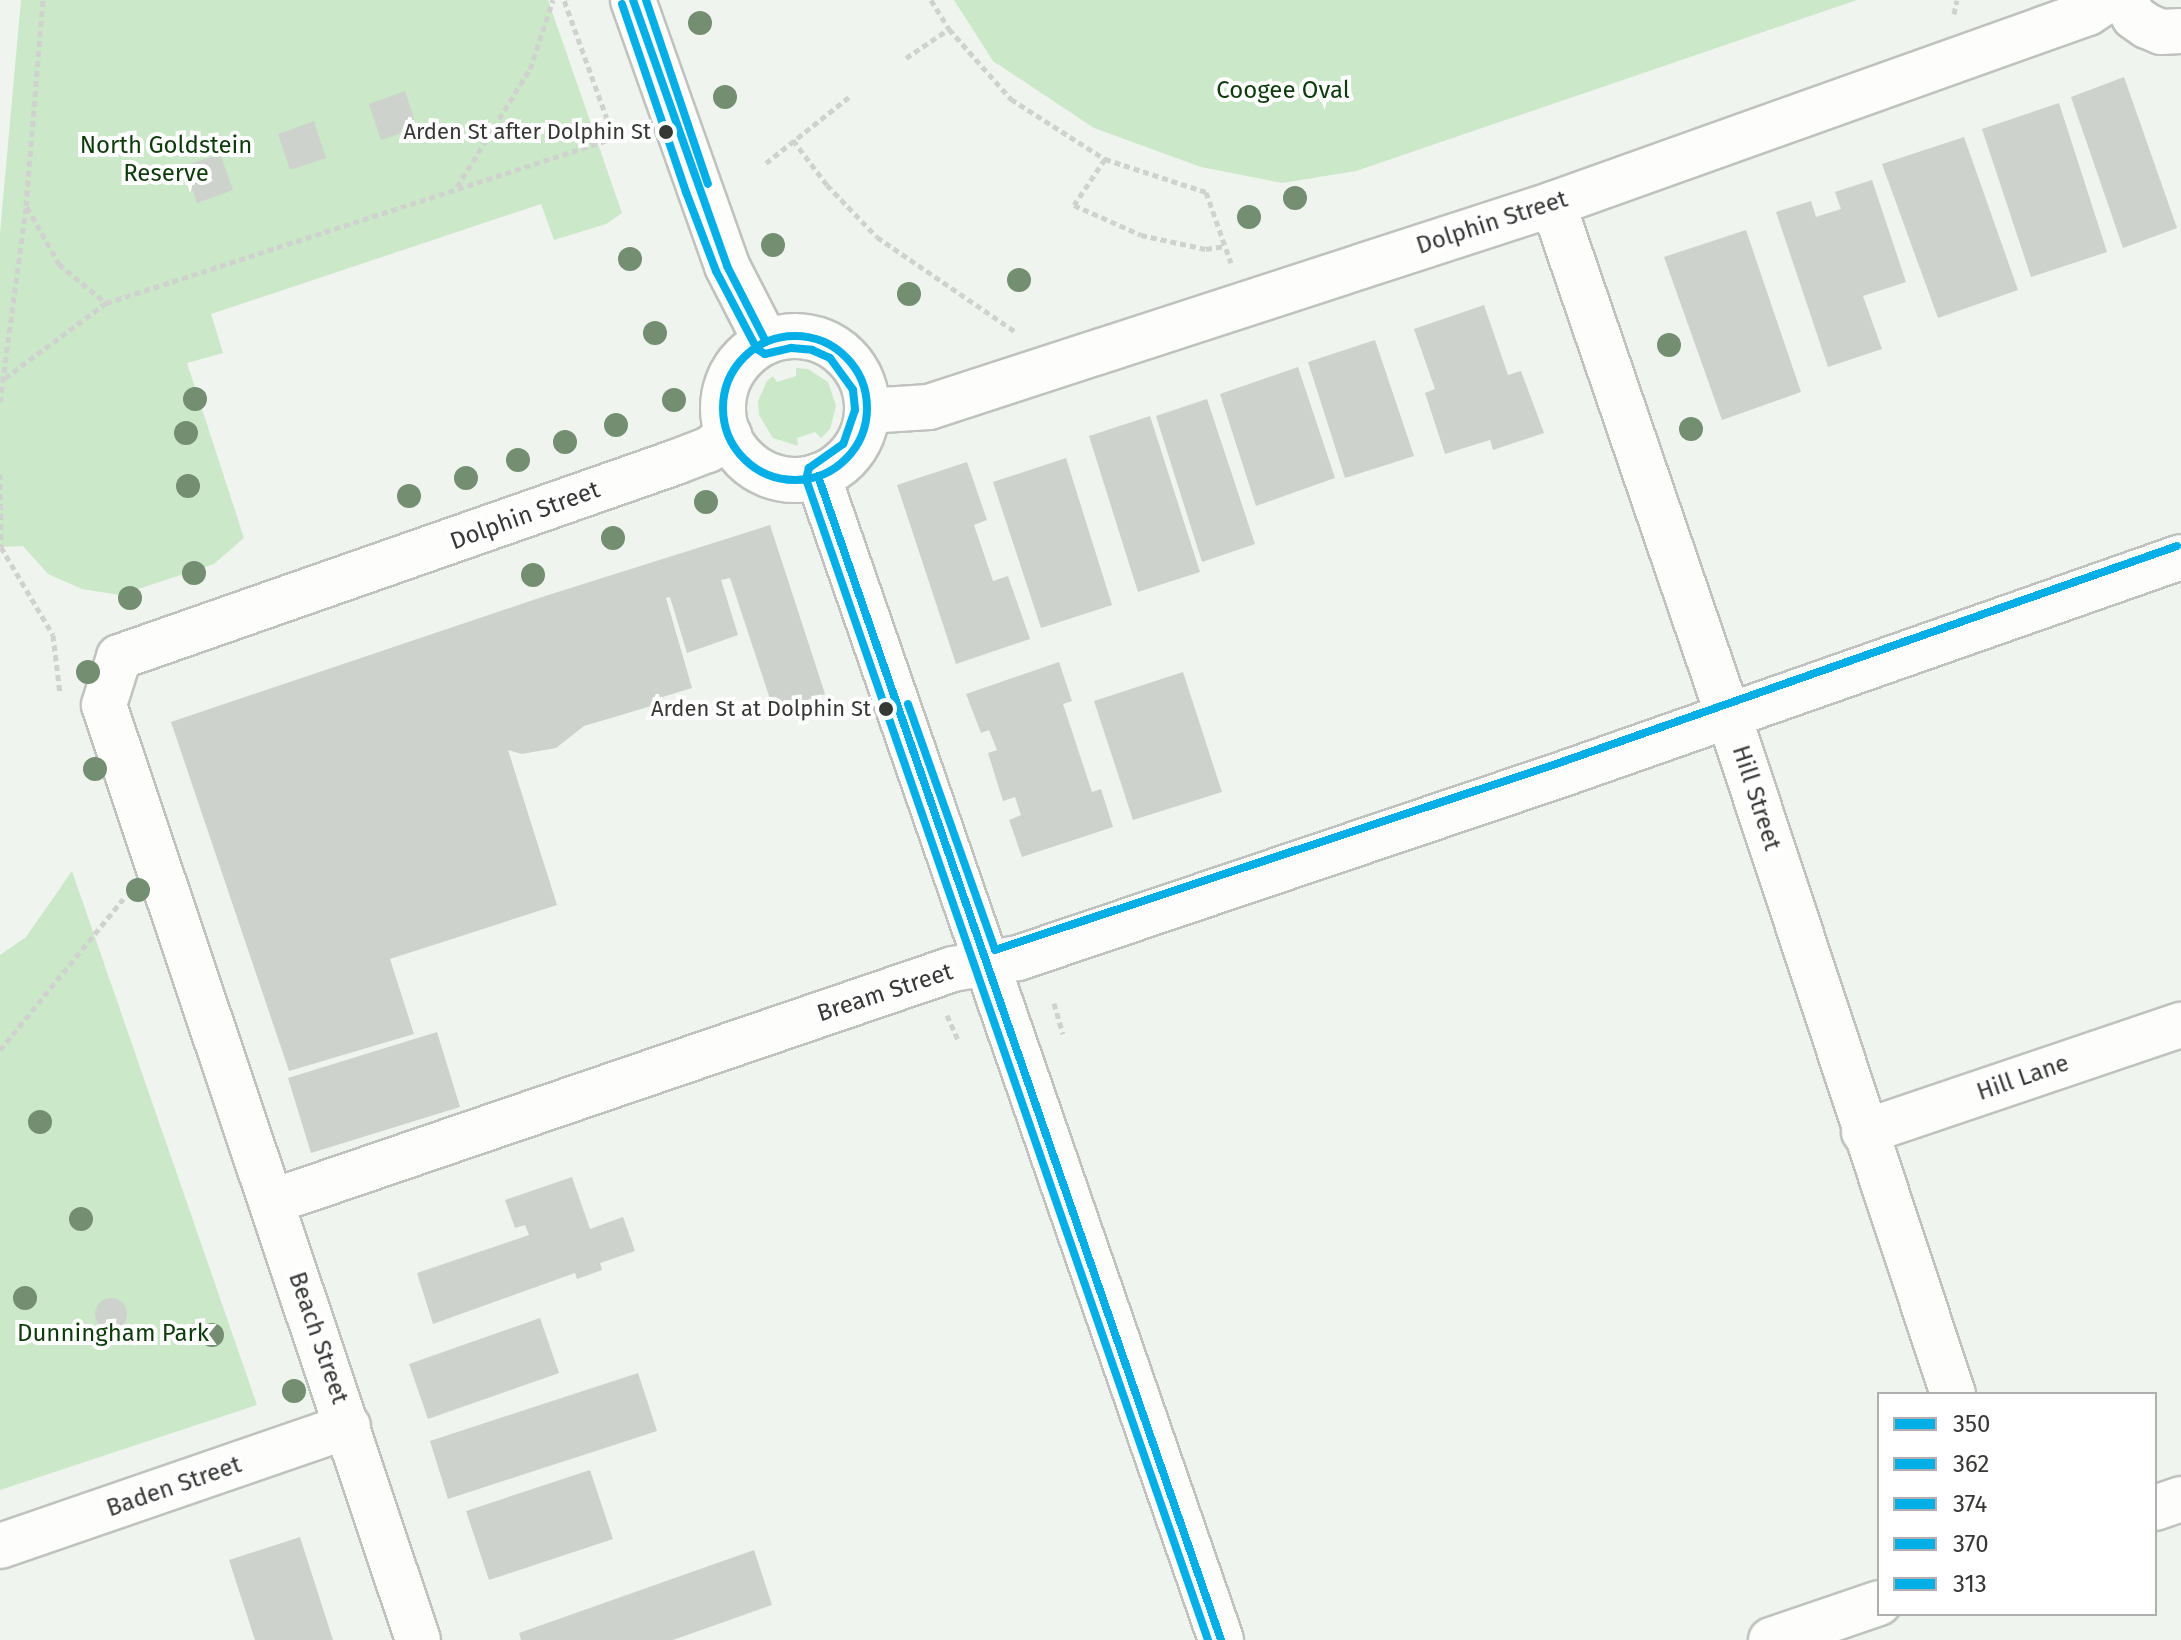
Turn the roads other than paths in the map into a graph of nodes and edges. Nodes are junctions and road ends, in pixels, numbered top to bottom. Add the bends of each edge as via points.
1 (633, 0) edge
2 (2107, 0) edge
3 (2125, 0) edge
4 (2180, 36) edge
5 (1553, 204) junction
6 (766, 342) junction
7 (867, 411) junction
8 (729, 435) junction
9 (818, 476) junction
10 (2181, 557) edge
11 (1728, 716) junction
12 (157, 858) joint
13 (987, 964) junction
14 (2181, 1025) edge
15 (1864, 1132) junction
16 (271, 1202) junction
17 (1952, 1392) edge
18 (348, 1426) junction
19 (2181, 1499) edge
20 (2157, 1507) edge
21 (0, 1546) edge
22 (1877, 1604) edge
23 (418, 1640) edge
24 (1221, 1640) edge
25 (1771, 1640) edge

1 - 6 street via 727,266
2 - 5 street, Dolphin Street via 2088,13
3 - 4 street via 2134,17 2147,26
5 - 7 street, Dolphin Street via 929,407
5 - 11 street, Hill Street
6 - 7 street via 790,336 815,338 837,348 865,387
6 - 8 street via 747,354 732,374 723,408
7 - 9 street via 853,451
8 - 9 street via 740,454 775,477
8 - 12 street, Dolphin Street via 697,454 119,657 104,705
9 - 13 street
10 - 11 street, Bream Street
11 - 13 street, Bream Street via 1018,958
11 - 15 street, Hill Street
12 - 16 street, Beach Street
13 - 16 street, Bream Street via 953,969
13 - 24 street
14 - 15 street, Hill Lane
15 - 17 street, Hill Street
16 - 18 street, Beach Street
18 - 21 street, Baden Street
18 - 23 street, Beach Street
19 - 20 street
22 - 25 street

